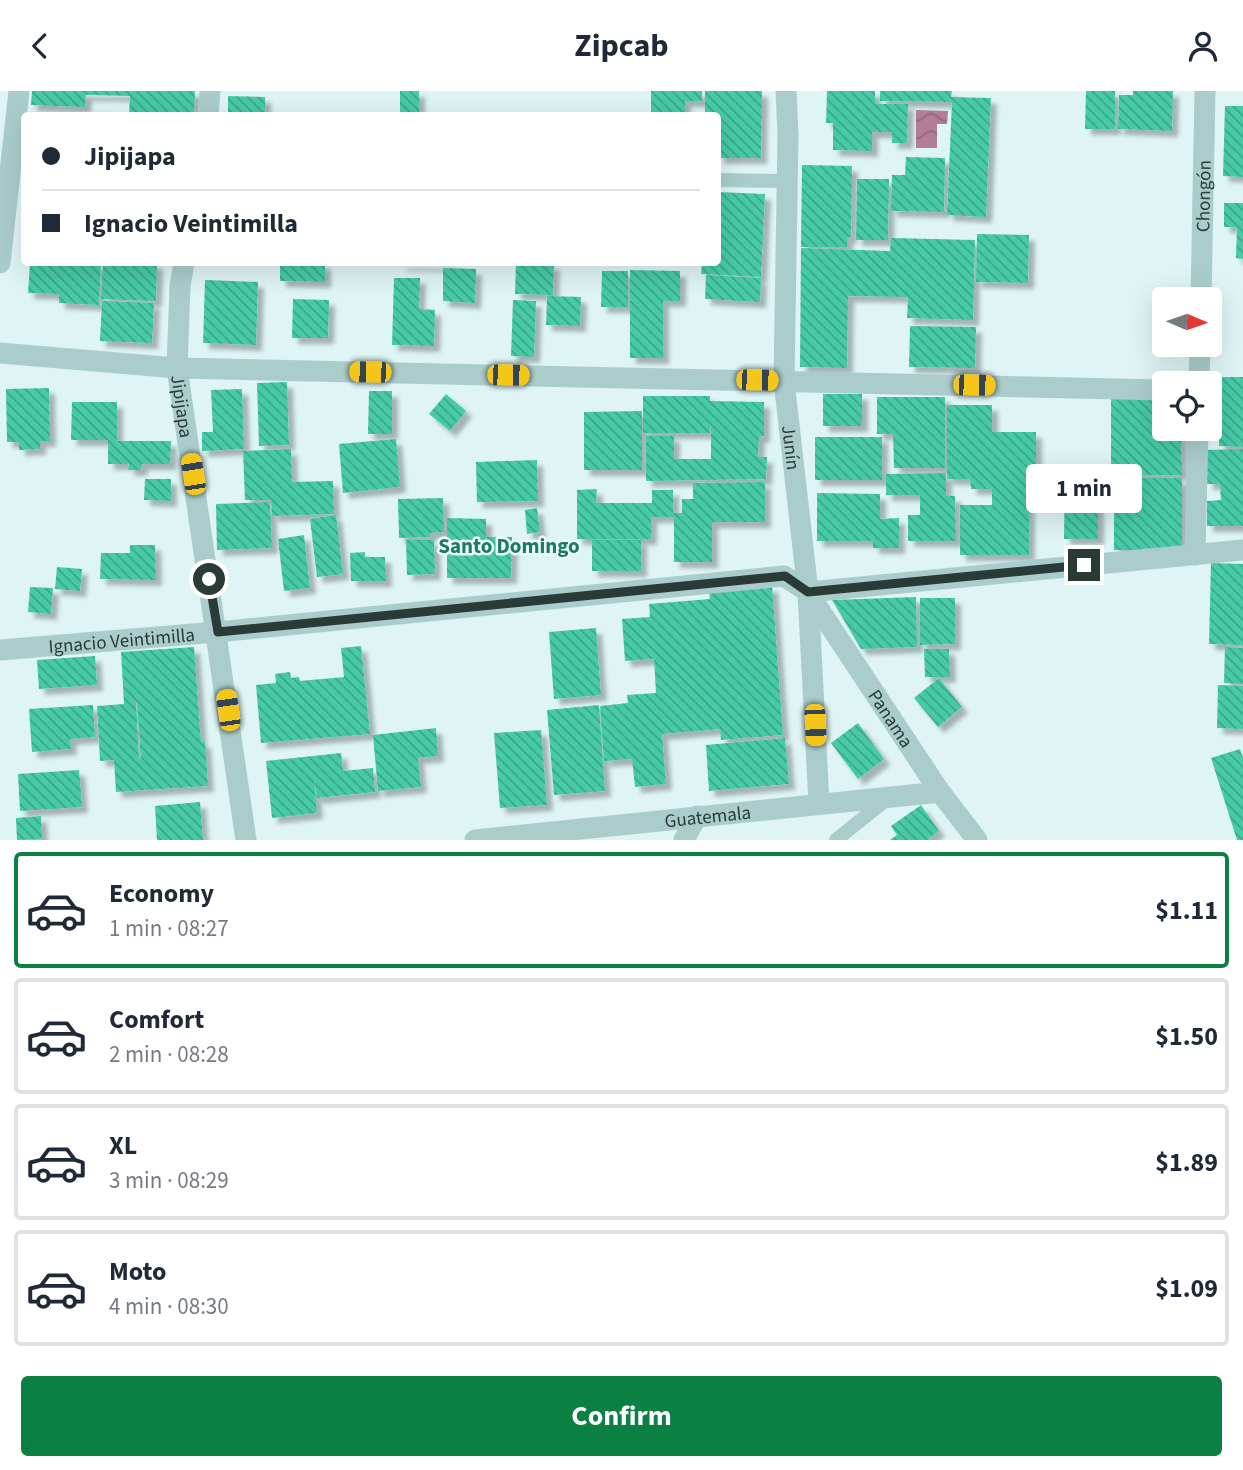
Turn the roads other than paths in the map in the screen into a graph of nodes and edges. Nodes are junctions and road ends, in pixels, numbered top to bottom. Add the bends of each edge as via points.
1 (19, 91) edge
2 (210, 91) edge
3 (786, 91) edge
4 (1205, 91) edge
5 (208, 112) edge
6 (721, 180) edge
7 (786, 181) junction
8 (0, 263) edge
9 (183, 266) edge
10 (1200, 287) edge
11 (0, 353) edge
12 (177, 368) junction
13 (784, 381) junction
14 (1152, 390) edge
15 (1198, 441) edge
16 (1243, 550) edge
17 (1195, 555) junction
18 (808, 592) junction
19 (218, 632) junction
20 (0, 650) edge
21 (940, 792) junction
22 (888, 798) junction
23 (819, 804) junction
24 (697, 816) junction
25 (246, 840) edge
26 (475, 840) edge
27 (684, 840) edge
28 (836, 840) edge
29 (977, 840) edge

1 - 8 street
2 - 5 street
3 - 7 street, Junín
4 - 10 street, Chongón
6 - 7 lane
7 - 13 street, Junín
9 - 12 street, Jipijapa
11 - 12 street
12 - 13 street
12 - 19 street, Jipijapa
13 - 14 street
13 - 18 street, Junín
15 - 17 street
16 - 17 street
17 - 18 street
18 - 19 street, Ignacio Veintimilla via 785,576
18 - 21 street, Panama
18 - 23 street, Junín
19 - 20 street, Ignacio Veintimilla
19 - 25 street, Jipijapa
21 - 22 street, Guatemala
21 - 29 street, Panama
22 - 23 street, Guatemala
22 - 28 lane
23 - 24 street, Guatemala
24 - 26 street, Guatemala
24 - 27 street

